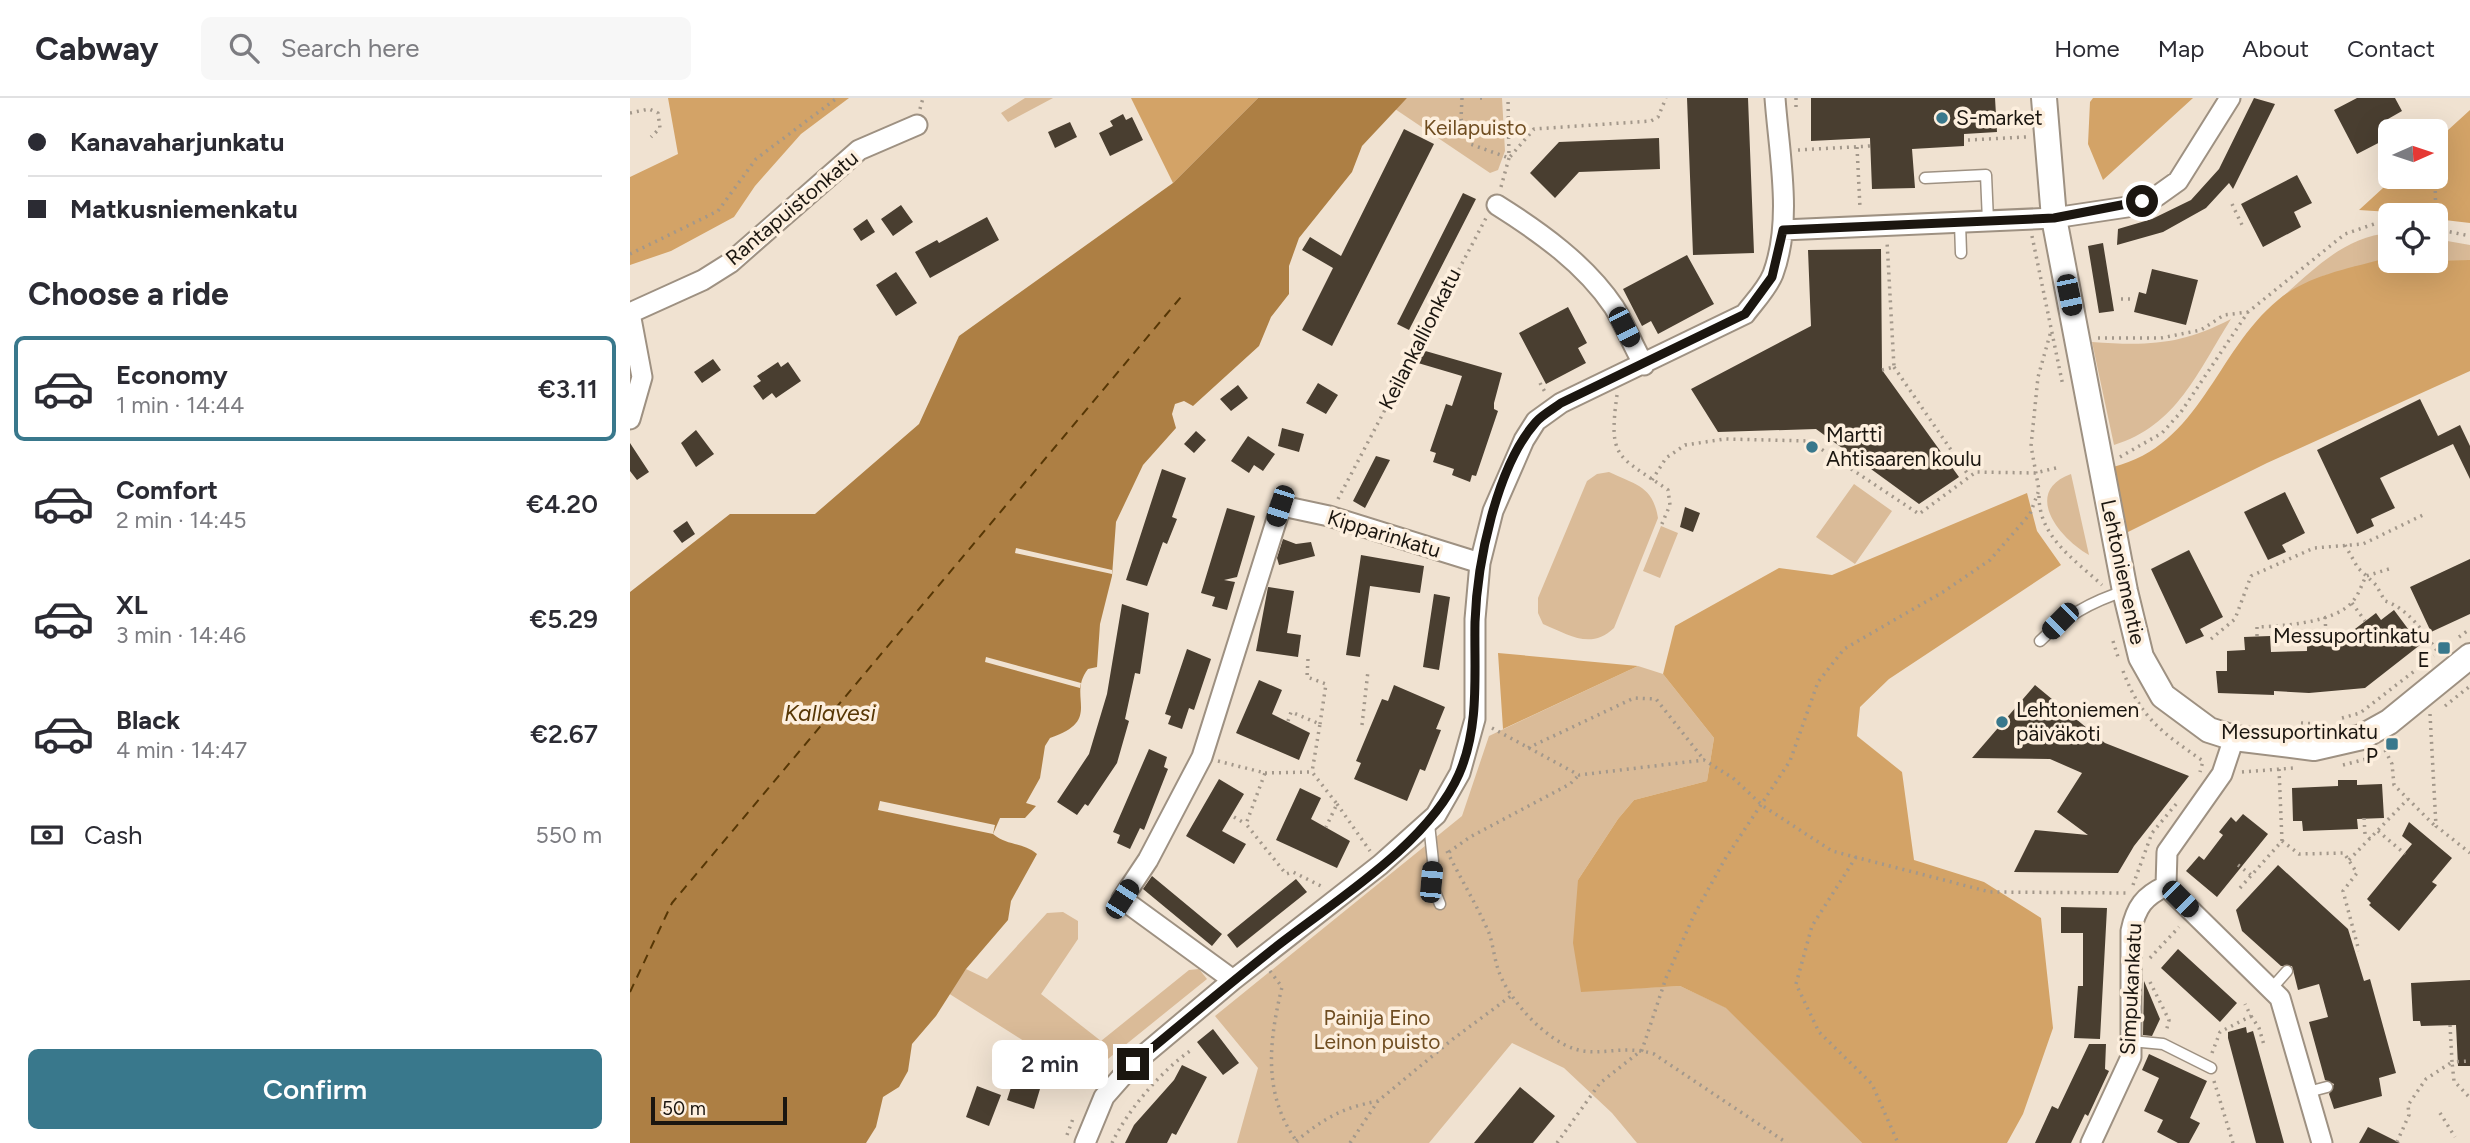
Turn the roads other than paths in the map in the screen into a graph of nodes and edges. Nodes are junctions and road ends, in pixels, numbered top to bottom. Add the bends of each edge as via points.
1 (1775, 98) edge
2 (2043, 98) edge
3 (2230, 98) edge
4 (917, 125) dead end
5 (1925, 178) dead end
6 (1497, 205) road end
7 (2054, 218) junction
8 (1988, 222) junction
9 (1960, 223) junction
10 (1783, 230) junction
11 (1961, 253) dead end
12 (630, 313) edge
13 (1644, 365) junction
14 (630, 419) edge
15 (1480, 563) junction
16 (2114, 588) junction
17 (2039, 641) dead end
18 (2461, 649) edge
19 (2234, 738) junction
20 (1432, 820) junction
21 (2166, 886) junction
22 (1440, 904) dead end
23 (2287, 971) dead end
24 (1233, 981) junction
25 (2271, 989) junction
26 (2131, 1041) junction
27 (2211, 1068) road end
28 (2327, 1087) dead end
29 (2308, 1092) junction
30 (1085, 1143) edge
31 (2091, 1143) edge
32 (2322, 1143) edge

1 - 10 street
2 - 7 street, Lehtoniementie
3 - 7 street via 2178,181 2157,196 2127,207
4 - 12 street, Rantapuistonkatu via 859,150 730,263
5 - 8 lane via 1986,175
6 - 13 street via 1535,229 1591,278 1615,309
7 - 8 street
7 - 16 street, Lehtoniementie via 2078,337
8 - 9 street
9 - 10 street
9 - 11 lane
10 - 13 street via 1772,277 1745,314
12 - 14 street via 642,377
13 - 15 street via 1561,403 1536,421 1508,473
15 - 20 street via 1475,719 1460,773
15 - 24 street, Kipparinkatu via 1329,516 1284,507 1202,757 1148,860 1122,899
16 - 17 lane via 2060,621
16 - 19 street, Lehtoniementie via 2141,657 2163,696 2209,730
18 - 19 street, Lehtoniementie via 2409,689 2389,722 2343,743 2314,748
19 - 21 street via 2222,774 2167,852
20 - 22 lane via 1431,882
20 - 24 street
21 - 25 street
21 - 26 street, Simpukankatu via 2147,895 2135,914
23 - 25 lane
24 - 30 street via 1133,1064 1104,1097
25 - 29 street via 2280,998
26 - 27 lane via 2163,1044
26 - 31 street, Simpukankatu via 2131,1057
28 - 29 lane
29 - 32 street

